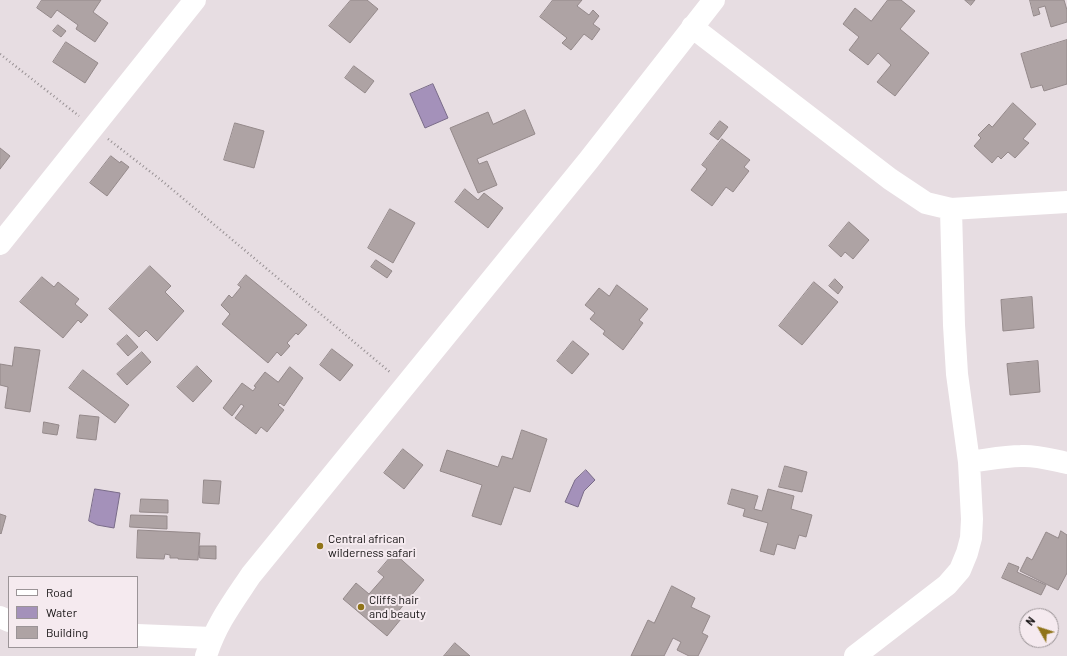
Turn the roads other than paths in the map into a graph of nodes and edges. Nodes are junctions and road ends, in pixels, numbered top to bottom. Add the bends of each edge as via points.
1 (195, 0) edge
2 (714, 0) edge
3 (692, 27) junction
4 (1067, 202) edge
5 (950, 209) junction
6 (0, 244) edge
7 (969, 462) junction
8 (1067, 463) edge
9 (138, 635) edge
10 (209, 647) edge
11 (855, 656) edge

1 - 6 street
2 - 3 street
3 - 5 street via 896,183 926,203
3 - 10 street via 588,161 251,575 221,620
4 - 5 street
5 - 7 street via 957,374
7 - 8 street via 1023,456
7 - 11 street via 971,538 960,570 947,585
9 - 10 street

